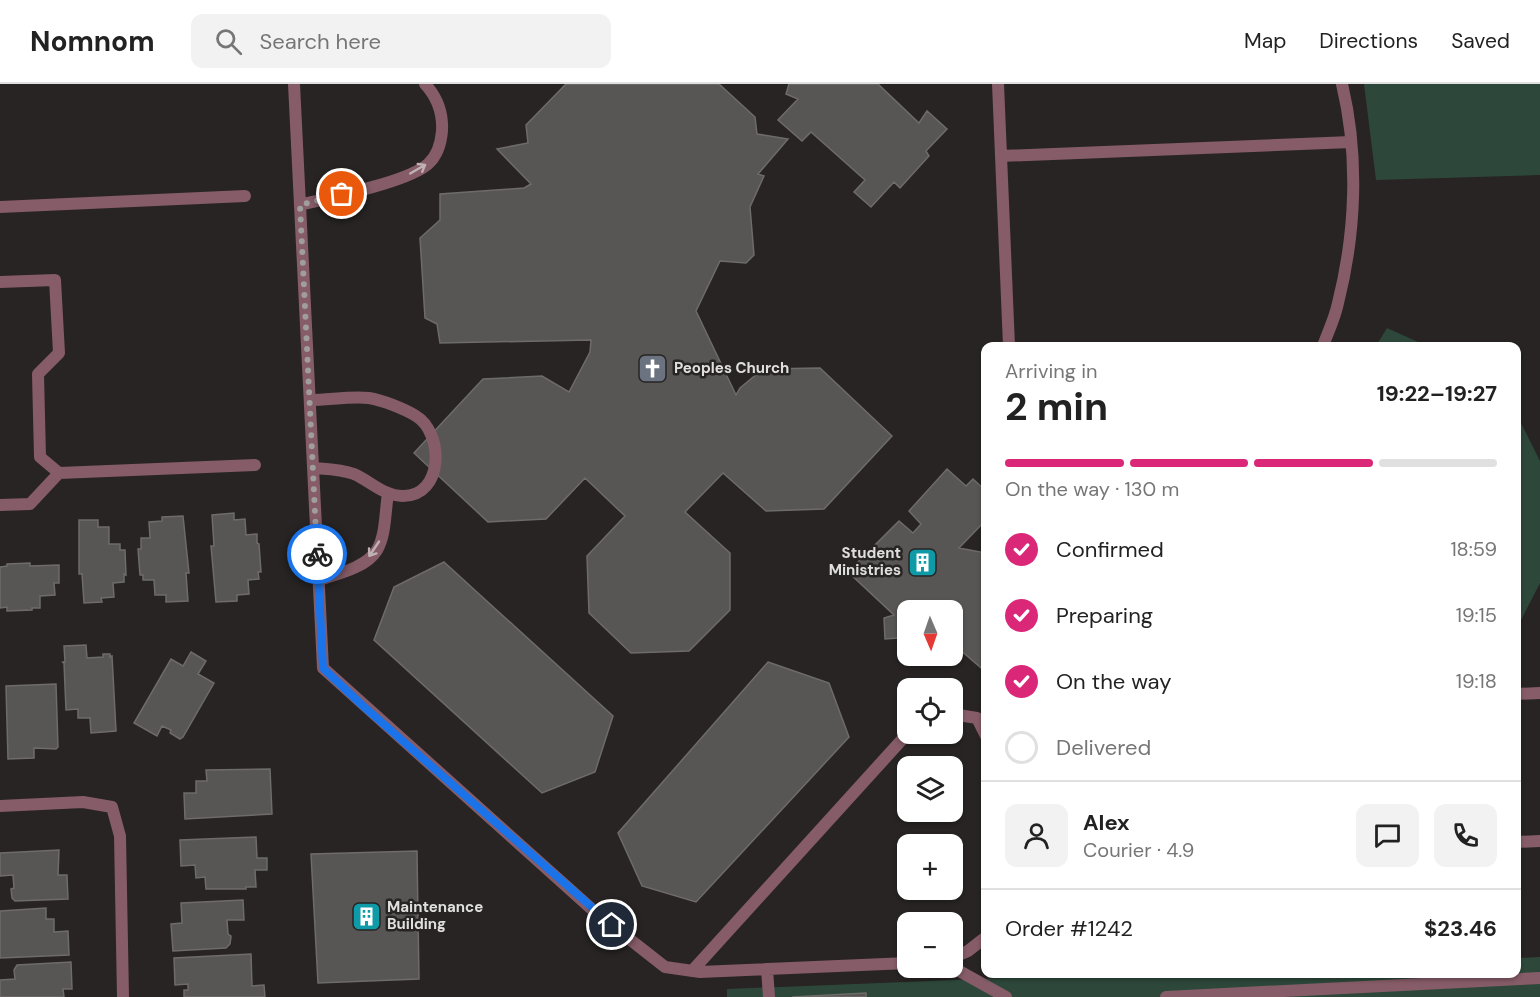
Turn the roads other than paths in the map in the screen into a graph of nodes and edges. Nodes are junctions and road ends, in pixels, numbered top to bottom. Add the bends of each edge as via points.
1 (294, 84) edge
2 (425, 84) edge
3 (998, 84) edge
4 (1342, 84) edge
5 (1351, 142) junction
6 (1001, 156) junction
7 (245, 196) dead end
8 (300, 205) junction
9 (0, 207) edge
10 (0, 282) edge
11 (1009, 342) edge
12 (1324, 342) edge
13 (310, 400) junction
14 (255, 465) dead end
15 (313, 468) junction
16 (59, 473) junction
17 (388, 494) junction
18 (0, 505) edge
19 (319, 580) junction
20 (1540, 693) edge
21 (1521, 694) edge
22 (963, 716) edge
23 (981, 726) edge
24 (898, 744) edge
25 (0, 806) edge
26 (1540, 841) edge
27 (1521, 842) edge
28 (981, 941) edge
29 (963, 953) edge
30 (897, 963) edge
31 (767, 969) junction
32 (692, 971) junction
33 (963, 973) edge
34 (1540, 978) edge
35 (123, 997) edge
36 (769, 997) edge
37 (1006, 997) edge
38 (1166, 997) edge

1 - 8 street
8 -> 2 street via 404,177 428,164 442,137 441,113
3 - 6 street
4 - 5 street
5 - 6 street
5 - 12 street via 1350,236 1338,304
6 - 11 street
7 - 9 street
8 - 13 street
10 - 16 street via 55,280 59,353 38,374 40,457
13 - 15 street
13 - 17 street via 370,398 418,417 427,426 436,452 428,487 417,494
14 - 16 street
15 - 17 street via 351,473
15 - 19 street
16 - 18 street via 30,504
17 -> 19 street via 376,551 362,563
19 - 32 street via 323,668 594,912 665,967
20 - 21 street
22 - 23 street via 977,718
24 - 32 street
25 - 35 street via 83,802 112,807 120,836
26 - 27 street
28 - 29 street
30 - 31 street
31 - 32 street
31 - 36 street
33 - 37 street
34 - 38 street

